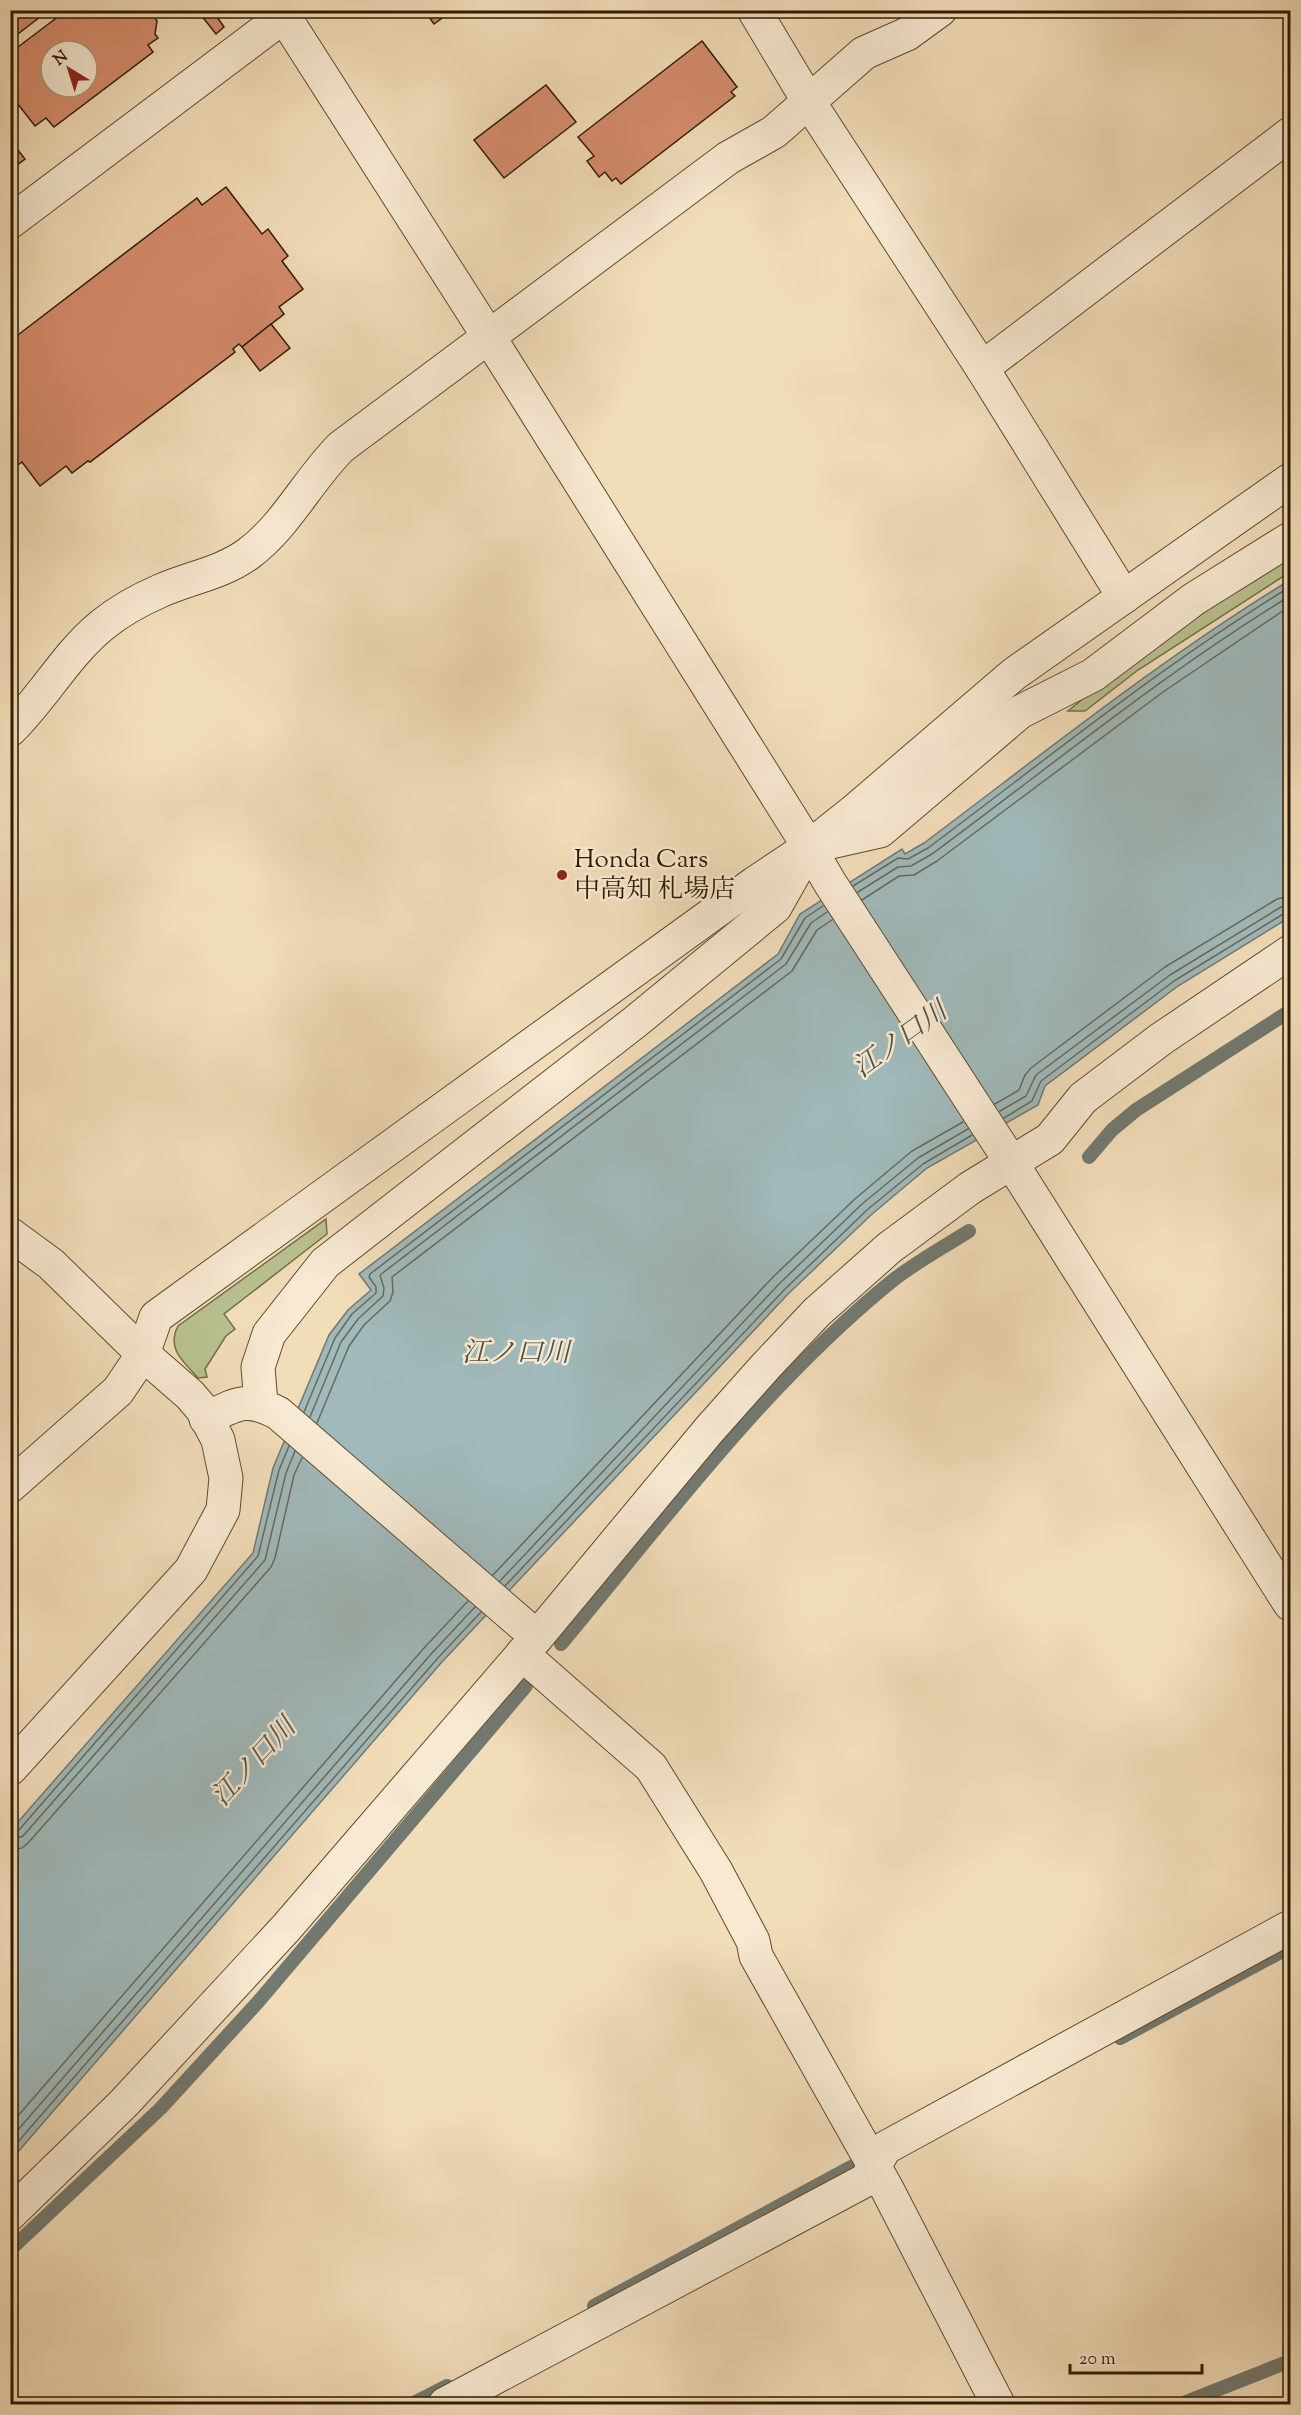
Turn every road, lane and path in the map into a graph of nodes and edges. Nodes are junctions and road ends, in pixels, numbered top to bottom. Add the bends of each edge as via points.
1 (754, 10) edge
2 (940, 10) edge
3 (282, 13) edge
4 (809, 102) junction
5 (1290, 134) edge
6 (10, 222) edge
7 (489, 337) junction
8 (982, 368) junction
9 (1290, 480) edge
10 (1290, 539) edge
11 (1124, 597) junction
12 (10, 730) edge
13 (809, 847) junction
14 (1290, 952) edge
15 (1004, 1151) junction
16 (10, 1234) edge
17 (143, 1354) junction
18 (269, 1408) junction
19 (206, 1419) junction
20 (10, 1486) edge
21 (1290, 1604) edge
22 (529, 1646) junction
23 (10, 1769) edge
24 (1290, 1928) edge
25 (875, 2166) junction
26 (10, 2214) edge
27 (445, 2404) edge
28 (998, 2404) edge

1 - 4 street
2 - 4 street via 907,34 864,53
3 - 6 street
3 - 7 street
4 - 7 street via 774,132 728,158
4 - 8 street
5 - 8 street
7 - 12 street via 341,447 319,468 285,518 247,555 224,568 160,591 119,612 99,628
7 - 13 street
8 - 11 street
9 - 11 street
10 - 13 street via 1194,599 1093,675 1020,712 880,831
11 - 13 street via 1014,674
13 - 15 street
13 - 17 street via 156,1317
13 - 18 street via 775,908 325,1263 269,1334 258,1367
14 - 15 street via 1161,1039 1083,1098 1050,1139
15 - 21 street
15 - 22 street via 970,1188 889,1248 817,1312 709,1430
16 - 17 street via 51,1263
17 - 19 street via 190,1395
17 - 20 street via 108,1402
18 - 19 street via 235,1404
18 - 22 street via 506,1612
19 - 23 street via 224,1459 226,1492 223,1510 202,1551
22 - 25 street via 651,1767 716,1871 753,1941 756,1956
22 - 26 street via 197,2027
24 - 25 street via 885,2148
25 - 27 street via 866,2180
25 - 28 street

